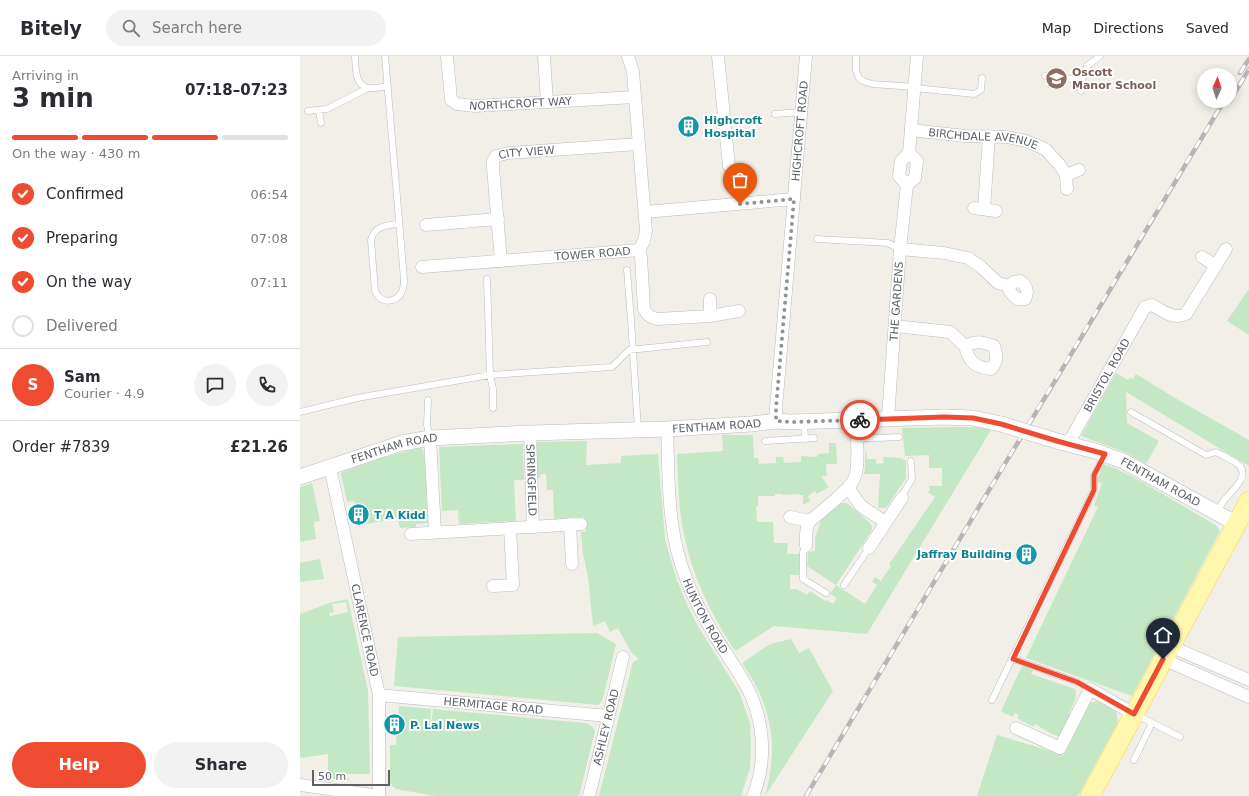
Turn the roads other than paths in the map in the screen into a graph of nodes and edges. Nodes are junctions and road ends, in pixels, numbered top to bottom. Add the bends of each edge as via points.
1 (355, 56) edge
2 (385, 56) edge
3 (447, 56) edge
4 (544, 56) edge
5 (628, 56) edge
6 (718, 56) edge
7 (806, 56) edge
8 (856, 56) edge
9 (917, 56) edge
10 (1100, 56) edge
11 (1045, 76) dead end
12 (982, 78) dead end
13 (1082, 80) junction
14 (388, 86) junction
15 (368, 88) junction
16 (915, 88) junction
17 (1081, 91) dead end
18 (636, 97) junction
19 (547, 102) junction
20 (319, 110) junction
21 (308, 111) dead end
22 (801, 112) junction
23 (774, 114) dead end
24 (321, 123) dead end
25 (911, 130) junction
26 (989, 136) junction
27 (639, 144) junction
28 (729, 166) dead end
29 (1079, 170) dead end
30 (1066, 175) junction
31 (1067, 189) dead end
32 (794, 199) junction
33 (985, 209) dead end
34 (645, 212) junction
35 (498, 219) junction
36 (399, 224) junction
37 (426, 225) dead end
38 (817, 239) dead end
39 (900, 248) junction
40 (1226, 249) dead end
41 (639, 250) junction
42 (1202, 257) dead end
43 (501, 261) junction
44 (1215, 265) junction
45 (422, 267) dead end
46 (626, 270) dead end
47 (487, 279) dead end
48 (1009, 286) dead end
49 (710, 299) dead end
50 (739, 312) dead end
51 (710, 316) junction
52 (895, 326) junction
53 (707, 342) dead end
54 (966, 346) dead end
55 (633, 350) junction
56 (490, 375) junction
57 (428, 400) dead end
58 (494, 408) dead end
59 (300, 412) edge
60 (1130, 412) dead end
61 (888, 418) junction
62 (856, 420) junction
63 (776, 421) junction
64 (804, 422) junction
65 (667, 428) junction
66 (638, 429) junction
67 (530, 433) junction
68 (899, 437) dead end
69 (430, 438) junction
70 (814, 438) dead end
71 (805, 439) junction
72 (856, 440) junction
73 (765, 441) dead end
74 (1062, 443) junction
75 (1105, 454) junction
76 (911, 461) dead end
77 (330, 467) junction
78 (300, 477) edge
79 (848, 488) junction
80 (902, 498) joint
81 (1249, 501) edge
82 (1217, 513) junction
83 (790, 517) dead end
84 (810, 520) junction
85 (885, 522) junction
86 (1236, 524) junction
87 (533, 527) junction
88 (510, 528) junction
89 (436, 532) junction
90 (411, 534) dead end
91 (806, 546) joint
92 (869, 548) joint
93 (572, 564) dead end
94 (844, 585) dead end
95 (493, 586) dead end
96 (826, 593) dead end
97 (1167, 652) junction
98 (623, 657) dead end
99 (1013, 659) junction
100 (1249, 680) edge
101 (1090, 689) junction
102 (379, 695) junction
103 (1249, 697) edge
104 (992, 700) dead end
105 (1134, 714) junction
106 (608, 716) junction
107 (1152, 723) junction
108 (1016, 728) dead end
109 (1180, 737) dead end
110 (1134, 760) dead end
111 (300, 785) edge
112 (379, 796) edge
113 (589, 796) edge
114 (753, 796) edge
115 (1090, 796) edge

1 - 15 lane via 356,77 361,85
2 - 14 lane
3 - 19 street, NORTHCROFT WAY via 451,100 457,104 475,106
4 - 19 street
5 - 18 street, TOWER ROAD
6 - 28 street
7 - 22 street, HIGHCROFT ROAD
8 - 16 lane via 856,71 863,82
9 - 16 street, THE GARDENS
10 - 13 lane via 1087,66
11 - 13 lane
12 - 16 lane via 981,90 974,94
13 - 17 lane
14 - 15 lane
14 - 36 lane
15 - 20 lane via 327,109
16 - 25 street, THE GARDENS
18 - 19 street, NORTHCROFT WAY
18 - 27 street, TOWER ROAD
20 - 21 lane
20 - 24 lane
22 - 23 lane
22 - 32 street, HIGHCROFT ROAD
25 - 26 street, BIRCHDALE AVENUE
25 - 39 street, THE GARDENS via 909,153 917,161 915,178 906,185
26 - 30 street, BIRCHDALE AVENUE via 1026,141 1045,149
26 - 33 street
27 - 34 street, TOWER ROAD
27 - 35 street, CITY VIEW via 496,156 493,168
29 - 30 street
30 - 31 street
32 - 34 street
32 - 63 street, HIGHCROFT ROAD
34 - 41 street, TOWER ROAD via 646,231
35 - 37 street
35 - 43 street, CITY VIEW
36 - 36 lane via 403,289 400,296 385,301 375,291 371,240 379,228
38 - 39 lane via 888,242
39 - 48 street via 968,258 998,283
39 - 52 street, THE GARDENS
40 - 44 street
41 - 43 street, TOWER ROAD
41 - 51 street via 644,309 647,314 657,319
42 - 44 street
43 - 45 street, TOWER ROAD
44 - 74 street, BRISTOL ROAD via 1186,314 1181,317 1175,316 1152,305 1145,307
46 - 55 lane
47 - 56 lane
49 - 51 street
50 - 51 street
52 - 54 street via 950,332
52 - 61 street, THE GARDENS
53 - 55 lane
55 - 56 lane via 612,367
55 - 66 lane
56 - 58 lane
56 - 59 lane via 357,398
57 - 69 lane via 427,425
60 - 82 lane via 1206,455 1216,452 1242,468 1242,480
61 - 62 street, FENTHAM ROAD
61 - 74 street, FENTHAM ROAD, bridge via 973,418
62 - 64 street, FENTHAM ROAD
62 - 72 street
63 - 64 street, FENTHAM ROAD
63 - 65 street, FENTHAM ROAD
64 - 71 lane
65 - 66 street, FENTHAM ROAD
65 - 114 street, HUNTON ROAD via 671,518 680,562 693,596 714,635 747,686 759,718 762,761
66 - 67 street, FENTHAM ROAD
67 - 69 street, FENTHAM ROAD
67 - 87 street, SPRINGFIELD
68 - 72 lane
69 - 77 street, FENTHAM ROAD via 402,443
69 - 89 street
70 - 71 lane
71 - 73 lane
72 - 79 street via 856,473
74 - 75 street, FENTHAM ROAD
75 - 82 street, FENTHAM ROAD via 1123,461
75 - 99 lane via 1094,475 1094,490
76 - 80 lane via 912,479
77 - 78 street, FENTHAM ROAD
77 - 102 street, CLARENCE ROAD
79 - 84 street
79 - 85 street via 861,506
80 - 85 street
81 - 86 main road
82 - 86 street, FENTHAM ROAD
83 - 84 street
84 - 91 street via 806,529
85 - 92 street
86 - 97 main road
87 - 88 street, SPRINGFIELD
87 - 93 street, SPRINGFIELD via 575,524
88 - 89 street, SPRINGFIELD
88 - 95 street via 513,585
89 - 90 street, SPRINGFIELD
91 - 96 lane via 803,552 803,579
92 - 94 lane
97 - 100 street
97 - 103 street
97 - 105 main road
98 - 106 street, ASHLEY ROAD
99 - 101 lane
99 - 104 lane
101 - 105 street
101 - 108 street via 1060,748
102 - 106 street, HERMITAGE ROAD
102 - 112 street, CLARENCE ROAD
105 - 107 lane
105 - 115 main road
106 - 113 street, ASHLEY ROAD
107 - 109 lane
107 - 110 lane
111 - 112 street

